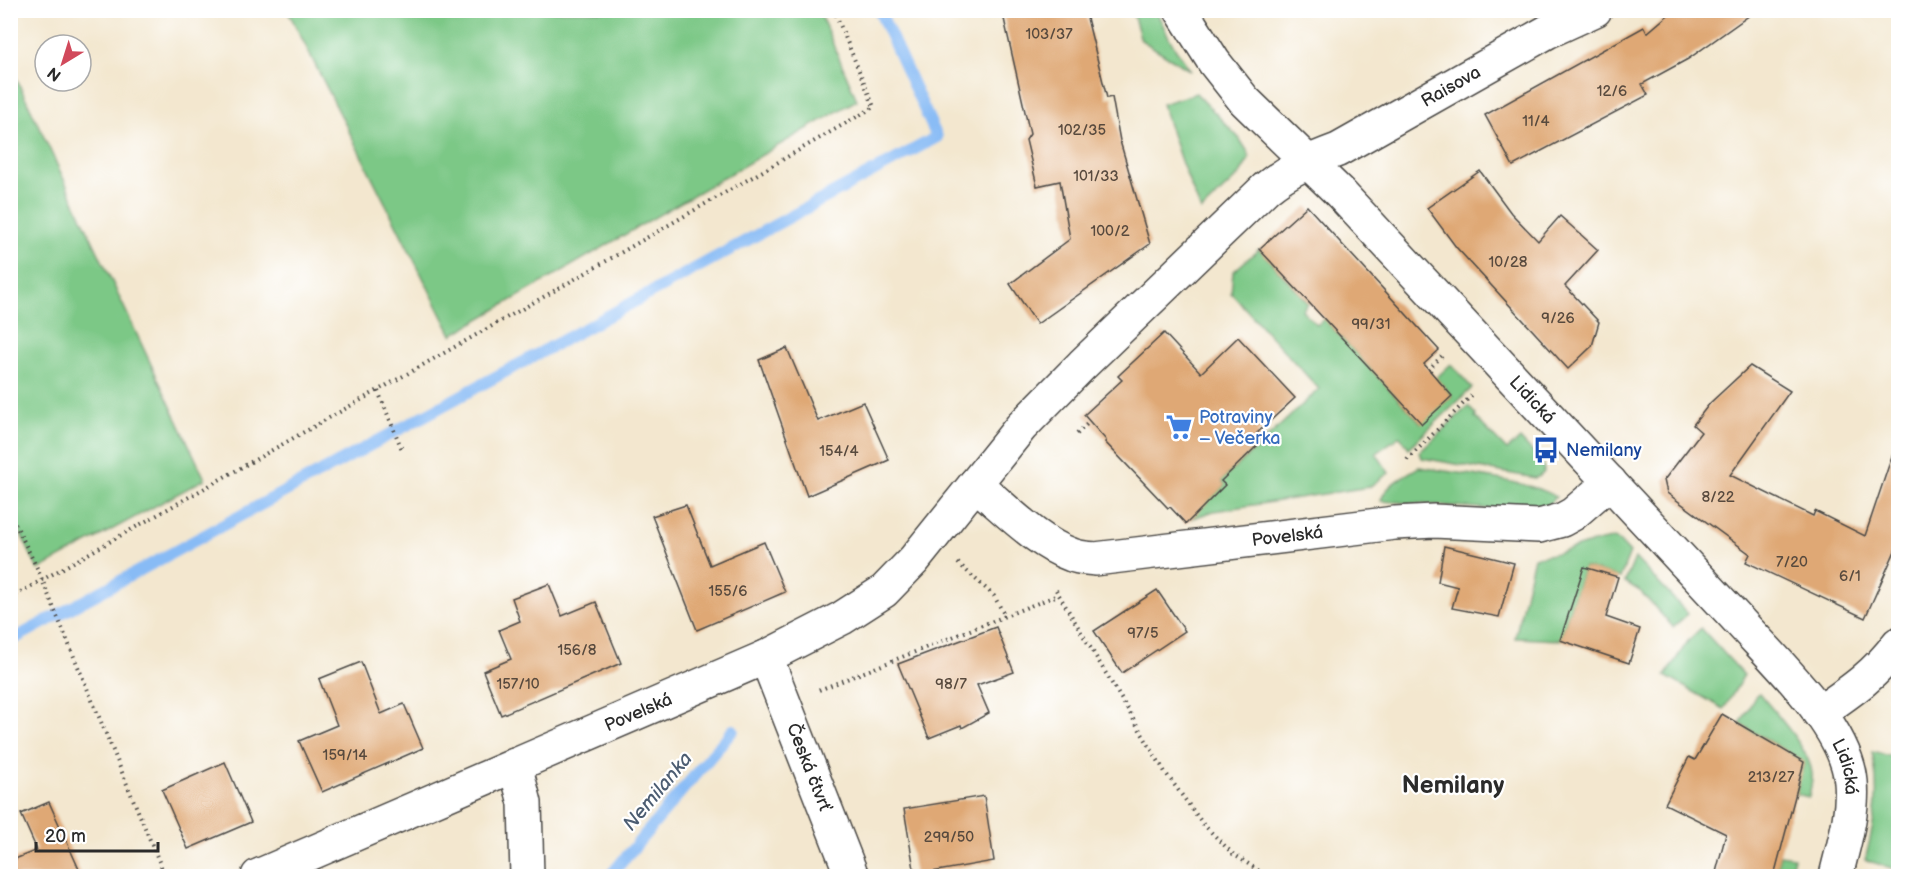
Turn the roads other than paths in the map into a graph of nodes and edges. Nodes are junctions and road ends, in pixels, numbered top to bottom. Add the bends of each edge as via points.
1 (1181, 10) edge
2 (1595, 10) edge
3 (1308, 161) junction
4 (1610, 482) junction
5 (975, 484) junction
6 (1899, 644) edge
7 (766, 657) junction
8 (1819, 713) junction
9 (515, 765) junction
10 (258, 876) edge
11 (527, 876) edge
12 (852, 876) edge
13 (1836, 876) edge

1 - 3 street, Lidická via 1239,94
2 - 3 street, Raisova via 1547,32 1338,150
3 - 4 street, Lidická
3 - 5 street, Povelská via 1266,188 1089,358 1021,427
4 - 5 street, Povelská via 1573,514 1539,526 1444,521 1395,523 1095,559 1056,549
4 - 8 street, Lidická
5 - 7 street, Povelská via 884,591 842,618
6 - 8 street via 1860,684
7 - 9 street, Povelská
7 - 12 street, Česká čtvrť
8 - 13 street, Lidická via 1842,749 1851,782 1850,814
9 - 10 street, Povelská
9 - 11 street via 525,803

